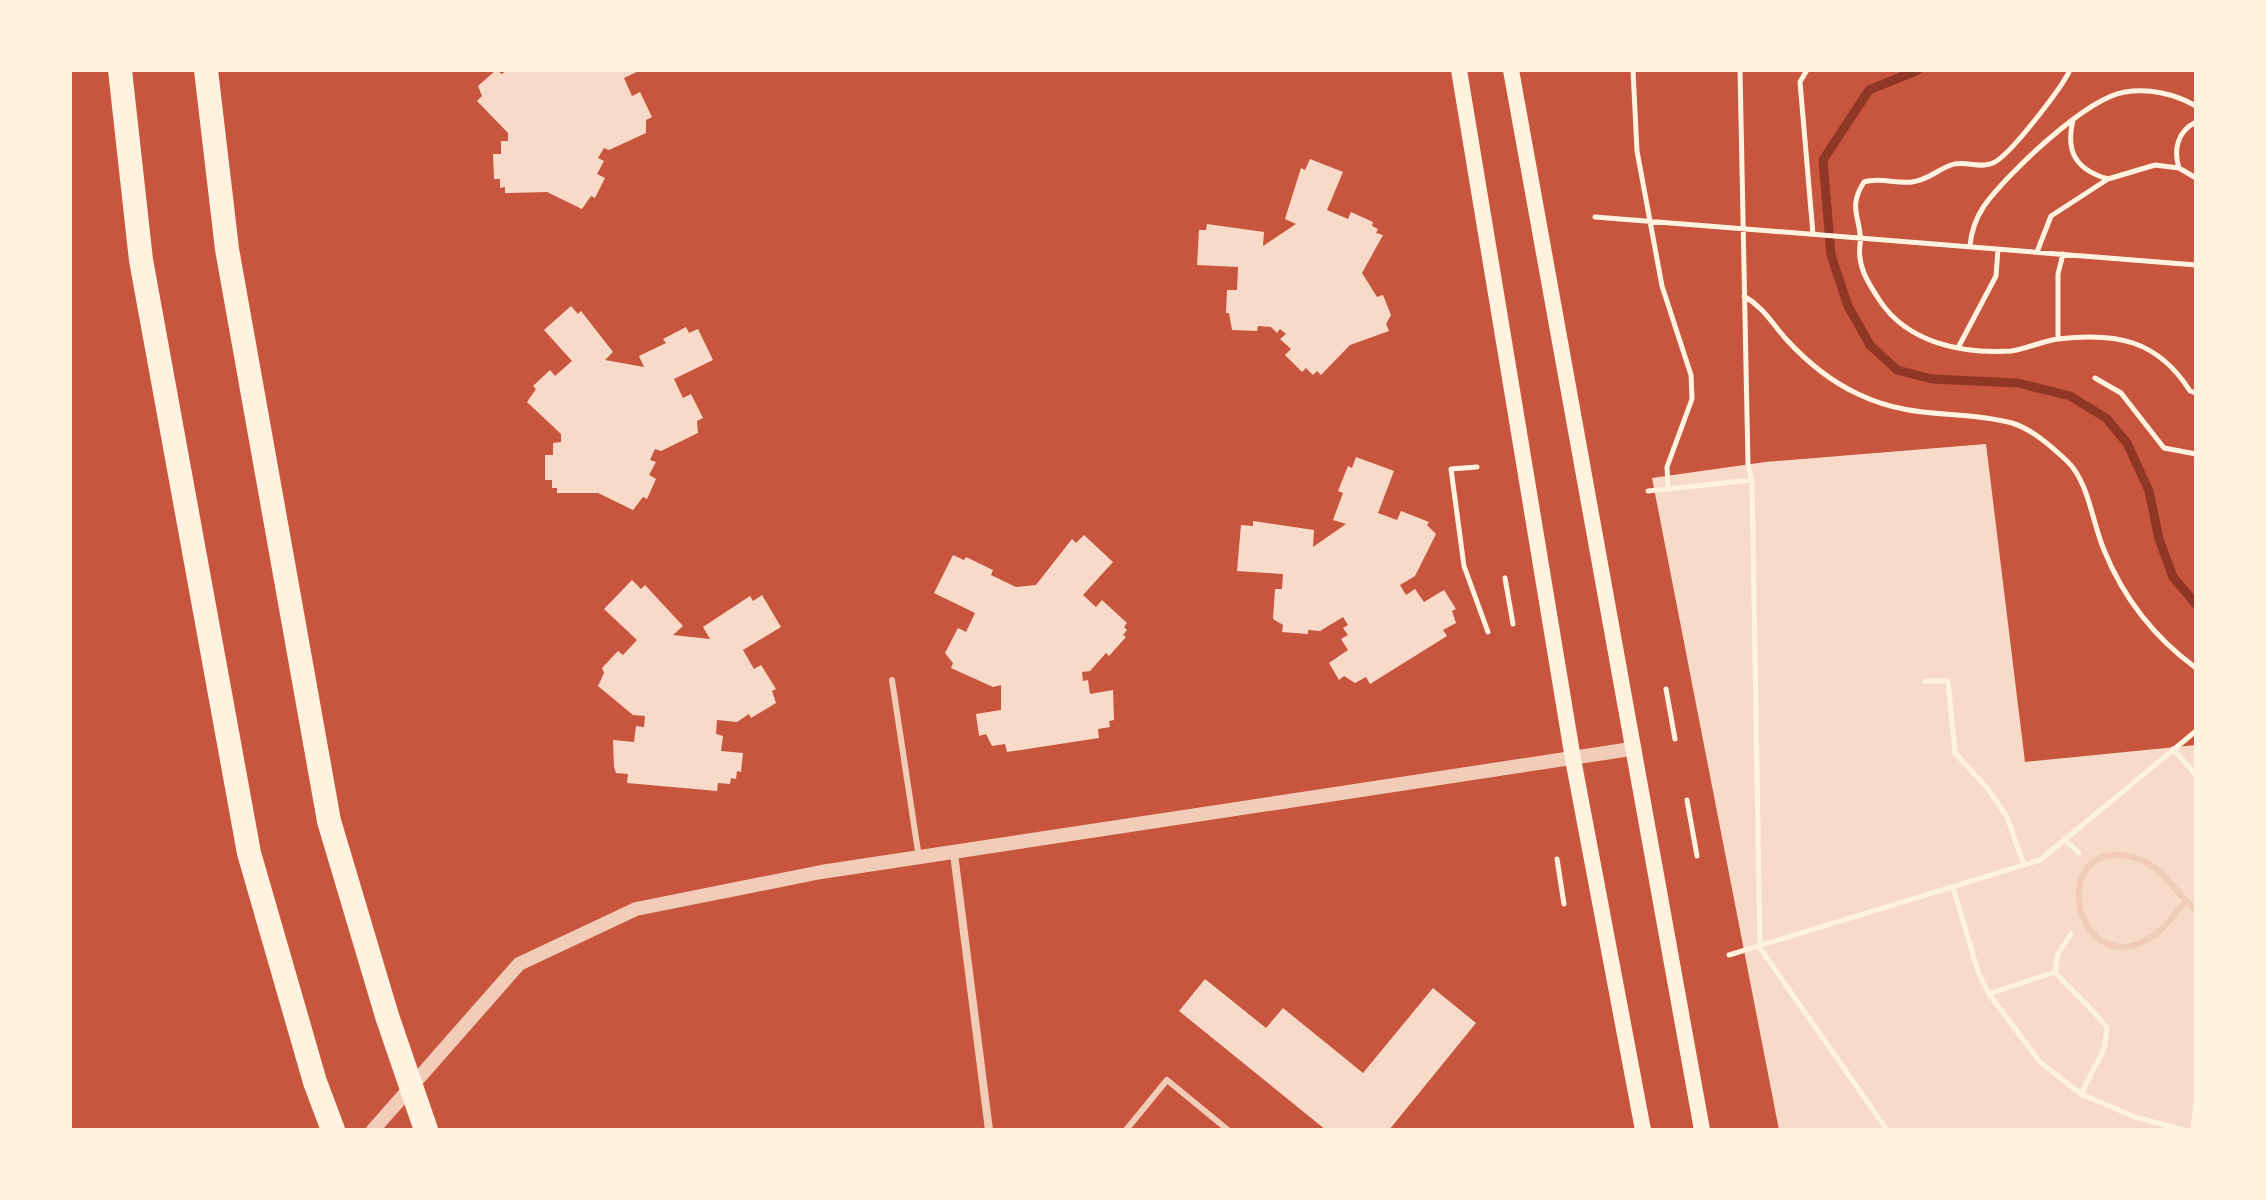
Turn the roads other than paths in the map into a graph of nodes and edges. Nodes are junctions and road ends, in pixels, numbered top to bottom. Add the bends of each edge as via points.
1 (120, 70) edge
2 (206, 70) edge
3 (1459, 70) edge
4 (1511, 70) edge
5 (892, 680) dead end
6 (1631, 749) junction
7 (1573, 759) junction
8 (954, 854) junction
9 (919, 858) junction
10 (2185, 902) junction
11 (2196, 910) edge
12 (333, 1130) edge
13 (373, 1130) edge
14 (426, 1130) edge
15 (989, 1130) edge
16 (1126, 1130) edge
17 (1228, 1130) edge
18 (1643, 1130) edge
19 (1702, 1130) edge

1 - 12 highway via 141,260 249,853
2 - 14 highway via 227,249 329,821
3 - 7 main road
4 - 6 main road
5 - 9 lane
6 - 7 street
6 - 19 main road
7 - 8 street
7 - 18 main road
8 - 9 street
8 - 15 street
9 - 13 street via 636,909 519,964
10 - 10 lane via 2167,879 2137,858 2110,856 2091,865 2080,879 2080,916 2106,942 2120,946 2156,934
10 - 11 lane
16 - 17 lane via 1167,1080

